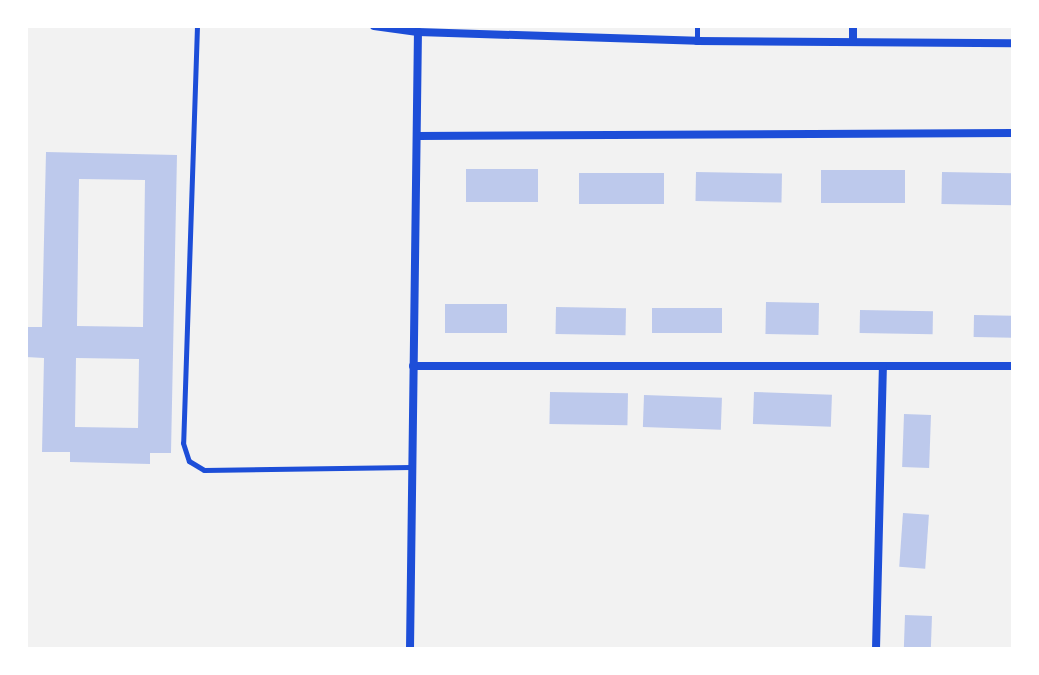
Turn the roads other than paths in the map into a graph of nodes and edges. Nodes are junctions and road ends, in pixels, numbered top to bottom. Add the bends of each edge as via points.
1 (197, 26) edge
2 (374, 26) edge
3 (697, 26) edge
4 (853, 26) edge
5 (418, 32) junction
6 (697, 41) junction
7 (853, 42) junction
8 (1013, 43) edge
9 (1013, 133) edge
10 (417, 136) junction
11 (413, 366) junction
12 (883, 366) junction
13 (1013, 366) edge
14 (411, 467) junction
15 (410, 649) edge
16 (876, 649) edge

1 - 14 lane via 183,443 189,461 204,470
2 - 5 street
3 - 6 lane
4 - 7 street
5 - 6 street
5 - 10 street
6 - 7 street
7 - 8 street
9 - 10 street
10 - 11 street
11 - 12 street
11 - 14 street
12 - 13 street
12 - 16 street
14 - 15 street

